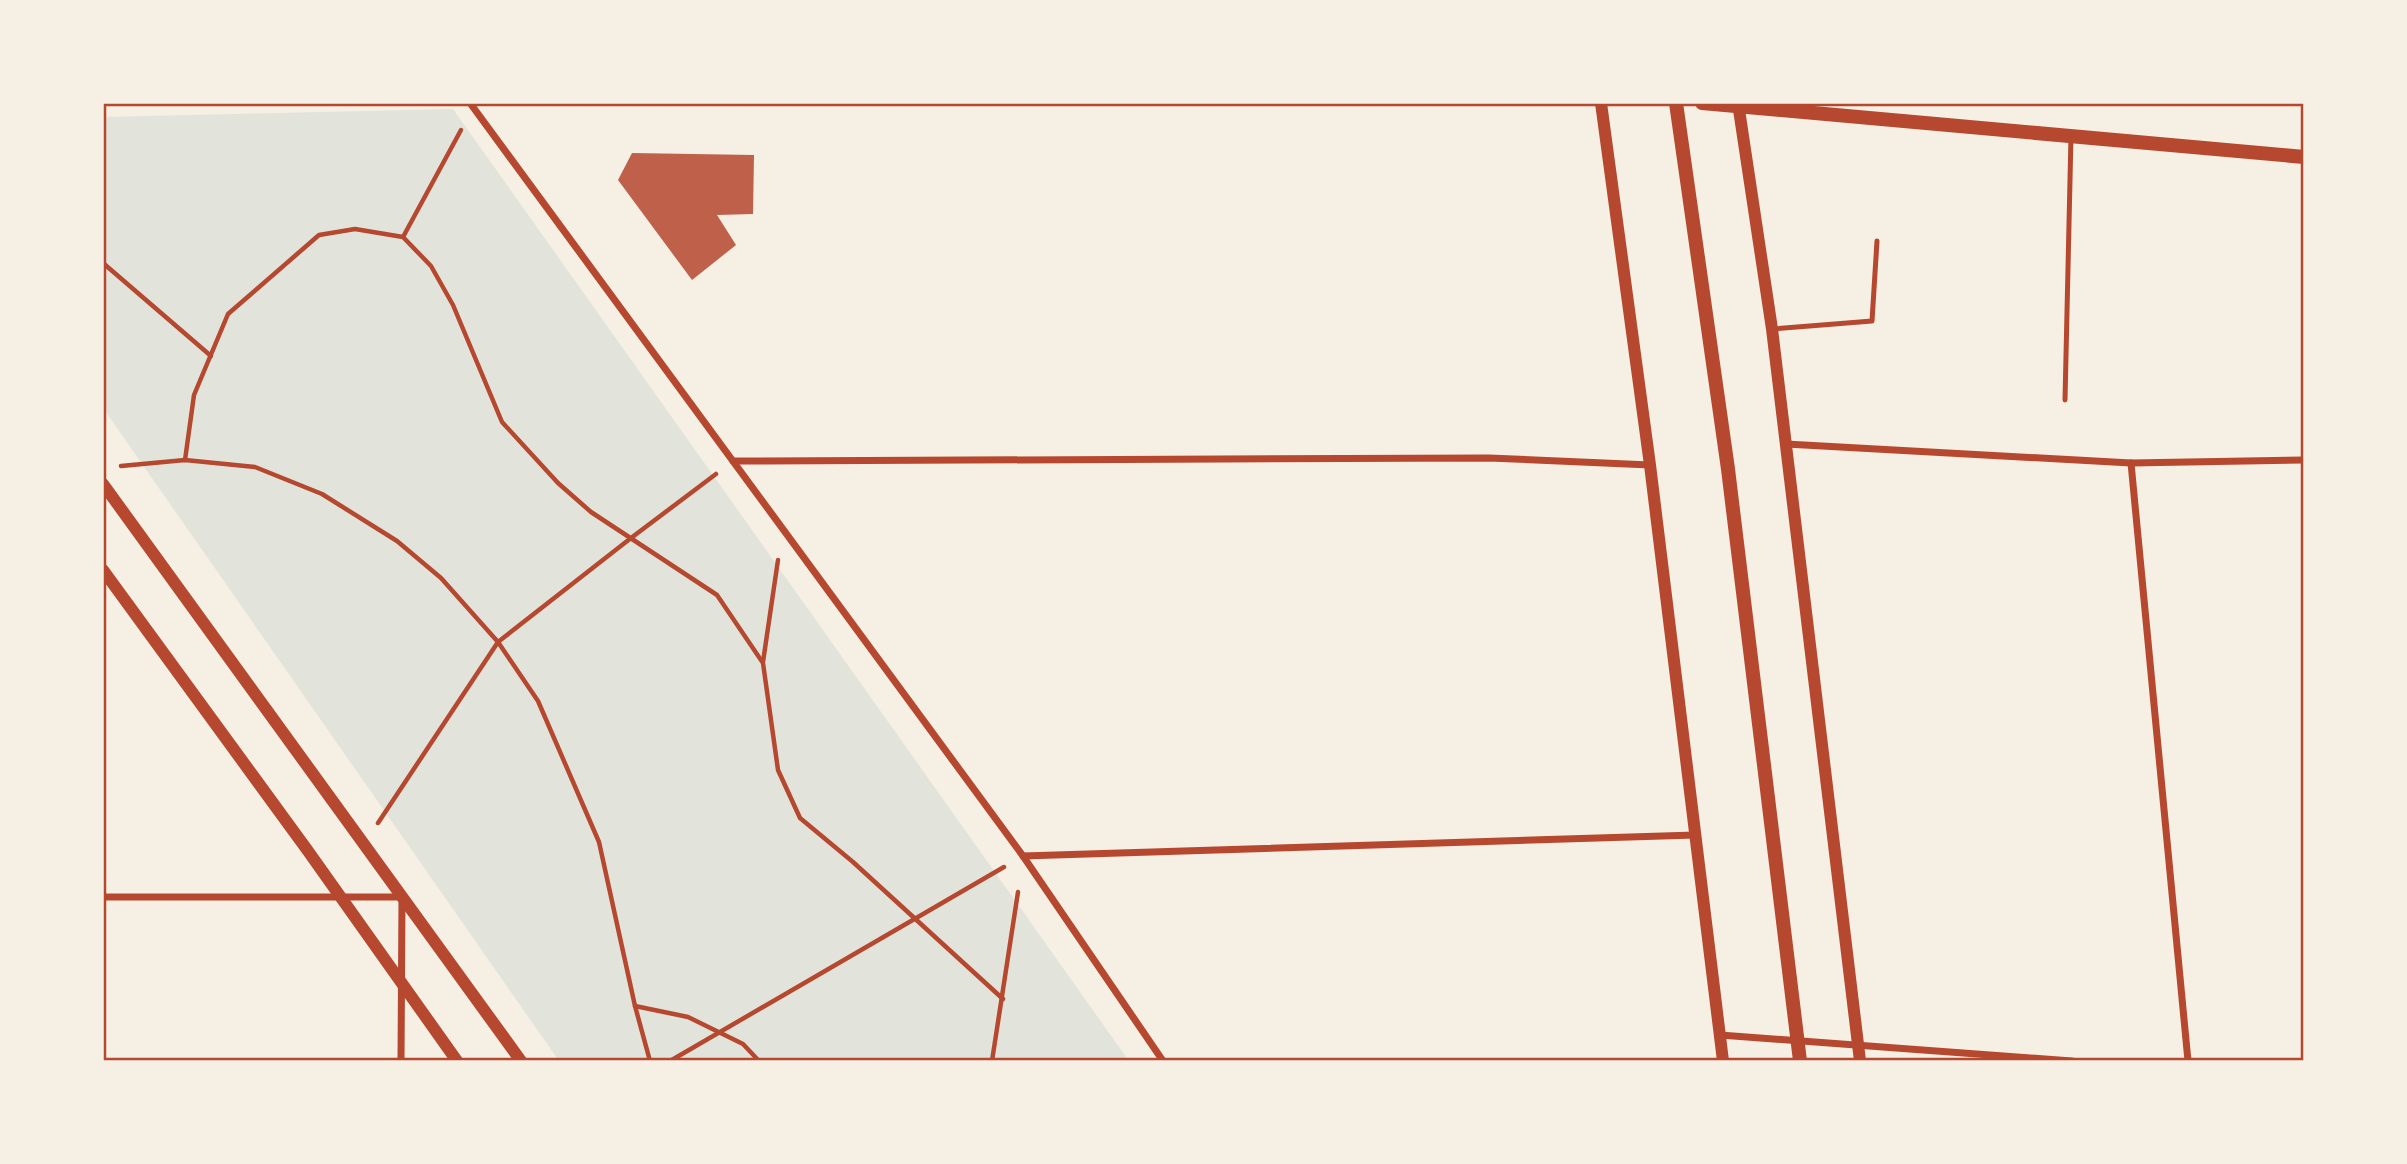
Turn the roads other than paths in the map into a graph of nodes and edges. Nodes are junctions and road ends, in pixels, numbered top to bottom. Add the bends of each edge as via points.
1 (1601, 103) edge
2 (1676, 103) edge
3 (1702, 103) edge
4 (1738, 104) edge
5 (472, 105) edge
6 (2071, 136) junction
7 (2304, 157) edge
8 (1877, 241) dead end
9 (1772, 329) junction
10 (2065, 400) dead end
11 (1786, 444) junction
12 (2304, 460) edge
13 (733, 461) junction
14 (2131, 463) junction
15 (1650, 465) junction
16 (103, 484) edge
17 (103, 570) edge
18 (1695, 835) junction
19 (1023, 856) junction
20 (103, 897) edge
21 (340, 897) junction
22 (402, 897) junction
23 (401, 983) junction
24 (1720, 1035) junction
25 (1797, 1041) junction
26 (1858, 1045) junction
27 (401, 1061) edge
28 (457, 1061) edge
29 (521, 1061) edge
30 (1163, 1061) edge
31 (1723, 1061) edge
32 (1800, 1061) edge
33 (1860, 1061) edge
34 (2072, 1061) edge
35 (2188, 1061) edge

1 - 15 street
2 - 25 main road via 1730,483
3 - 4 main road
4 - 6 main road
4 - 9 street
5 - 13 street
6 - 7 main road
6 - 10 lane
8 - 9 lane via 1872,321
9 - 11 street
11 - 14 street
11 - 26 street
12 - 14 street
13 - 15 street via 1489,458
13 - 19 street
14 - 35 street
15 - 18 street
16 - 22 street
17 - 21 street
18 - 19 street
18 - 24 street
19 - 30 street
20 - 21 street
21 - 22 street
21 - 23 street
22 - 23 street
22 - 29 street
23 - 27 street
23 - 28 street
24 - 25 street
24 - 31 street
25 - 26 street
25 - 32 main road
26 - 33 street
26 - 34 street

